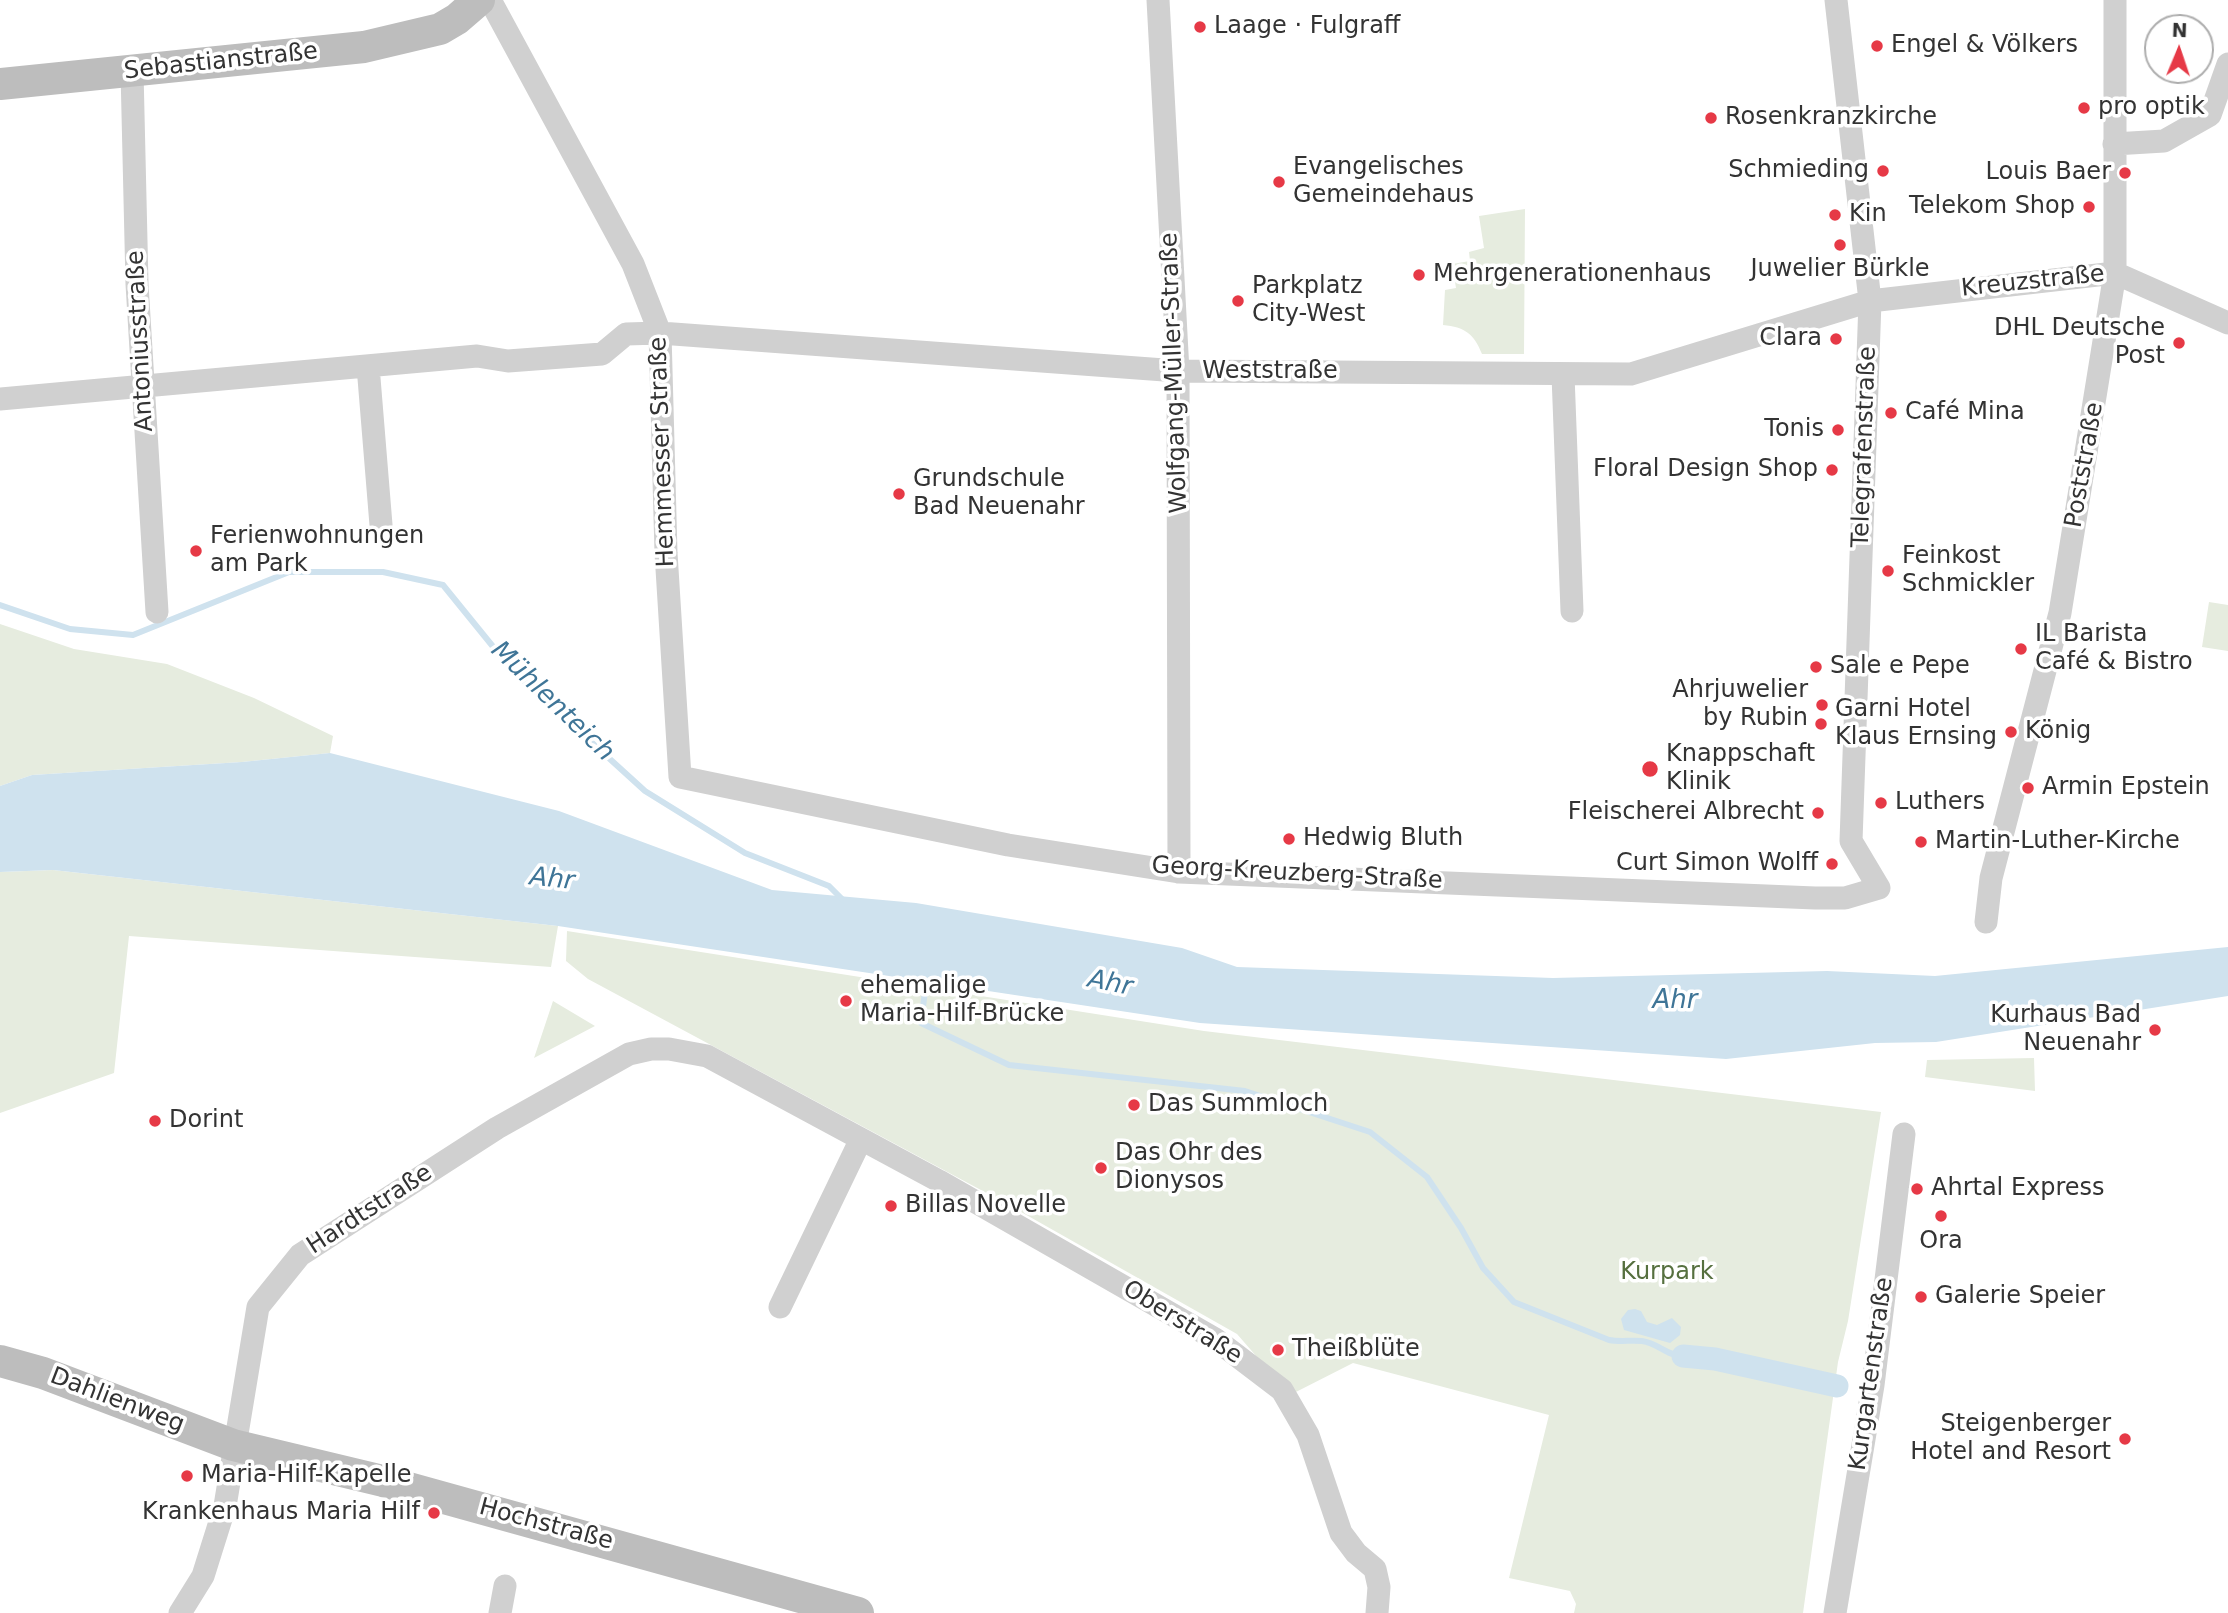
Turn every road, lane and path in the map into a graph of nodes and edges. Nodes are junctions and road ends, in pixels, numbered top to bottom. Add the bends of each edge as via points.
1 (479, 0) edge
2 (490, 0) edge
3 (1158, 0) edge
4 (1836, 0) edge
5 (2115, 0) edge
6 (2228, 64) edge
7 (132, 71) junction
8 (0, 84) edge
9 (2114, 144) junction
10 (2115, 273) junction
11 (1870, 301) junction
12 (2228, 323) edge
13 (660, 333) junction
14 (368, 366) junction
15 (1178, 371) junction
16 (1563, 375) junction
17 (144, 388) junction
18 (0, 399) edge
19 (381, 525) dead end
20 (1573, 611) dead end
21 (157, 612) dead end
22 (680, 777) joint
23 (1179, 872) junction
24 (1879, 888) joint
25 (1986, 922) dead end
26 (670, 1049) joint
27 (1904, 1134) dead end
28 (861, 1139) junction
29 (780, 1307) dead end
30 (0, 1361) edge
31 (233, 1444) junction
32 (505, 1586) dead end
33 (180, 1613) edge
34 (500, 1613) edge
35 (858, 1613) edge
36 (1377, 1613) edge
37 (1835, 1613) edge

1 - 7 street, Sebastianstraße via 440,29 364,47
2 - 13 street, Hemmesser Straße via 633,264
3 - 15 street, Wolfgang-Müller-Straße
4 - 11 street, Telegrafenstraße
5 - 9 street, Poststraße
6 - 9 street via 2210,115 2164,141
7 - 8 street, Sebastianstraße
7 - 17 street, Antoniusstraße
9 - 10 street, Poststraße
10 - 11 street, Kreuzstraße
10 - 12 street, Kreuzstraße
10 - 25 street, Poststraße via 2060,612 1992,878
11 - 16 street, Weststraße via 1631,374
11 - 24 street, Telegrafenstraße via 1851,841
13 - 14 street, Weststraße via 626,334 602,354 508,361 477,356
13 - 15 street, Weststraße
13 - 22 street, Hemmesser Straße via 666,553
14 - 17 street, Weststraße
14 - 19 street
15 - 16 street, Weststraße
15 - 23 street, Wolfgang-Müller-Straße
16 - 20 street
17 - 18 street, Weststraße
17 - 21 street, Antoniusstraße
22 - 23 street, Georg-Kreuzberg-Straße via 1008,845
23 - 24 street, Georg-Kreuzberg-Straße via 1815,898 1844,898
26 - 28 street, Oberstraße via 707,1056
26 - 31 street, Hardtstraße via 629,1054 497,1128 300,1255 258,1307
27 - 37 street, Kurgartenstraße via 1873,1385
28 - 29 street
28 - 36 street, Oberstraße via 1215,1339 1282,1390 1308,1435 1341,1534 1375,1569
30 - 31 street, Dahlienweg
31 - 33 street, Hardtstraße via 230,1485 216,1539 203,1576
31 - 35 street, Hochstraße via 458,1501
32 - 34 street

